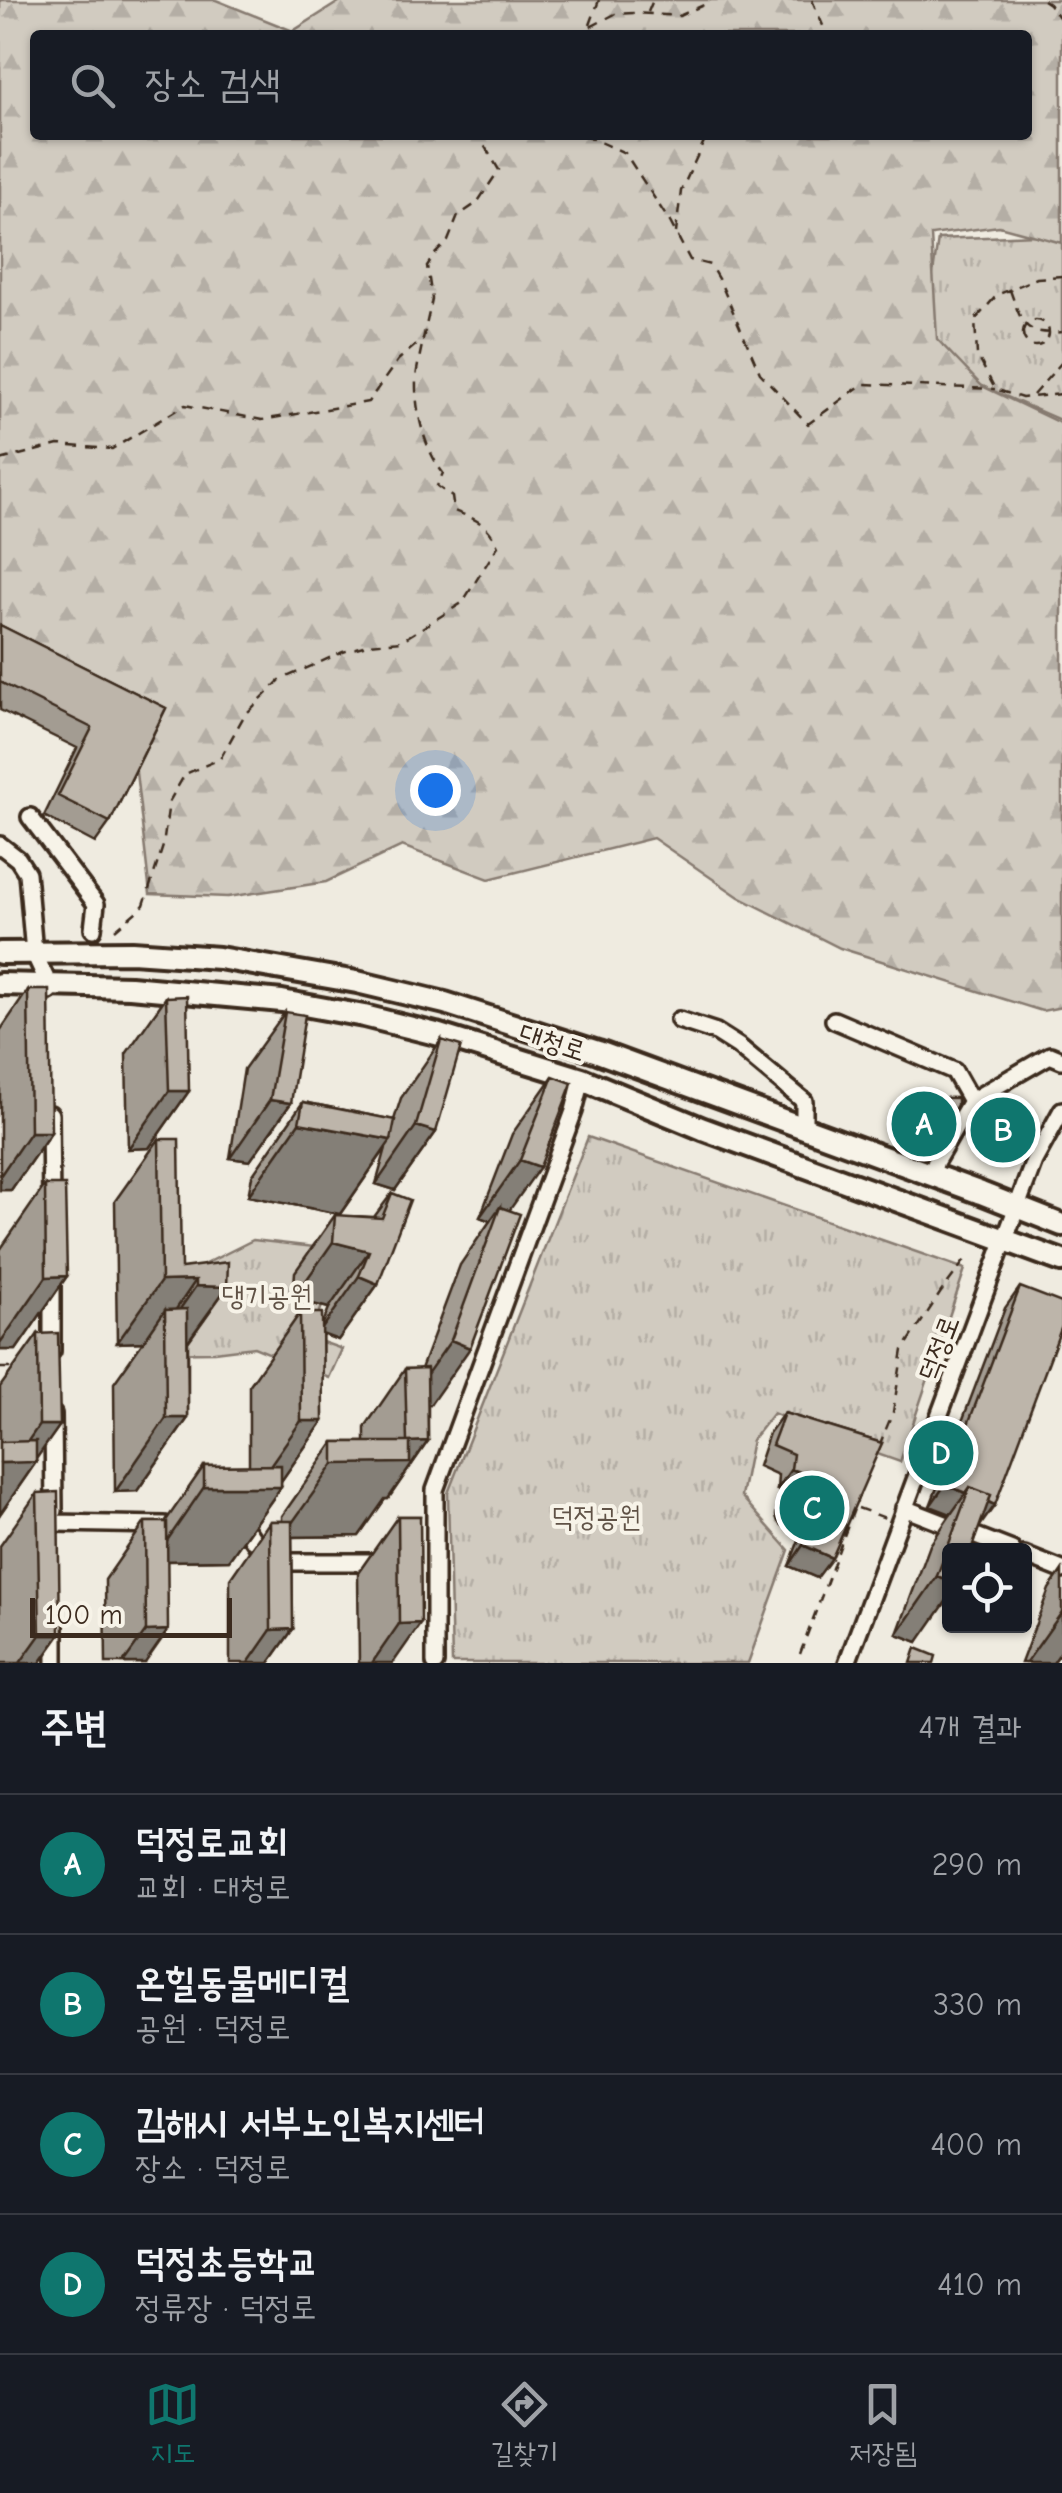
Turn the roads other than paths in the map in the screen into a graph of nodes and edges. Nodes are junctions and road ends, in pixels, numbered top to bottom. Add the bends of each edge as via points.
1 (30, 818) dead end
2 (0, 845) edge
3 (18, 859) junction
4 (0, 860) edge
5 (94, 930) dead end
6 (34, 953) junction
7 (0, 954) edge
8 (0, 984) edge
9 (49, 994) junction
10 (679, 1020) dead end
11 (834, 1020) dead end
12 (1062, 1060) edge
13 (582, 1079) junction
14 (50, 1090) edge
15 (971, 1101) junction
16 (1062, 1110) edge
17 (804, 1130) junction
18 (1054, 1138) edge
19 (931, 1176) junction
20 (1017, 1208) junction
21 (51, 1218) edge
22 (1062, 1225) edge
23 (1005, 1239) junction
24 (51, 1256) edge
25 (1062, 1261) edge
26 (52, 1370) edge
27 (53, 1390) edge
28 (901, 1515) junction
29 (185, 1525) dead end
30 (224, 1526) edge
31 (990, 1543) edge
32 (1032, 1558) edge
33 (396, 1562) edge
34 (415, 1562) edge
35 (435, 1562) junction
36 (1062, 1570) edge
37 (55, 1609) edge
38 (55, 1663) edge
39 (435, 1663) edge
40 (846, 1663) edge

1 - 5 street via 96,904
2 - 3 street
3 - 4 street
3 - 6 street via 27,873
6 - 7 main road, 대청로
6 - 9 street
6 - 17 main road, 대청로 via 219,958 357,982 598,1052
8 - 9 main road, 대청로
9 - 13 main road, 대청로 via 130,987 282,1000 436,1034
10 - 17 street via 738,1046 804,1101
11 - 15 street via 954,1071
12 - 15 street via 1050,1055
13 - 23 main road, 대청로
13 - 35 street via 435,1490
14 - 21 street
15 - 19 street
16 - 18 street, 덕정로
17 - 19 main road, 대청로
18 - 20 street, 덕정로 via 1034,1161
19 - 20 main road, 대청로
20 - 22 main road, 대청로
20 - 23 street, 덕정로
23 - 25 main road, 대청로
23 - 28 street, 덕정로
24 - 26 street
27 - 29 street via 54,1530
28 - 31 street
28 - 40 street, 덕정로
30 - 33 street via 244,1526 268,1562
32 - 36 street
34 - 35 street
35 - 39 street
37 - 38 street

